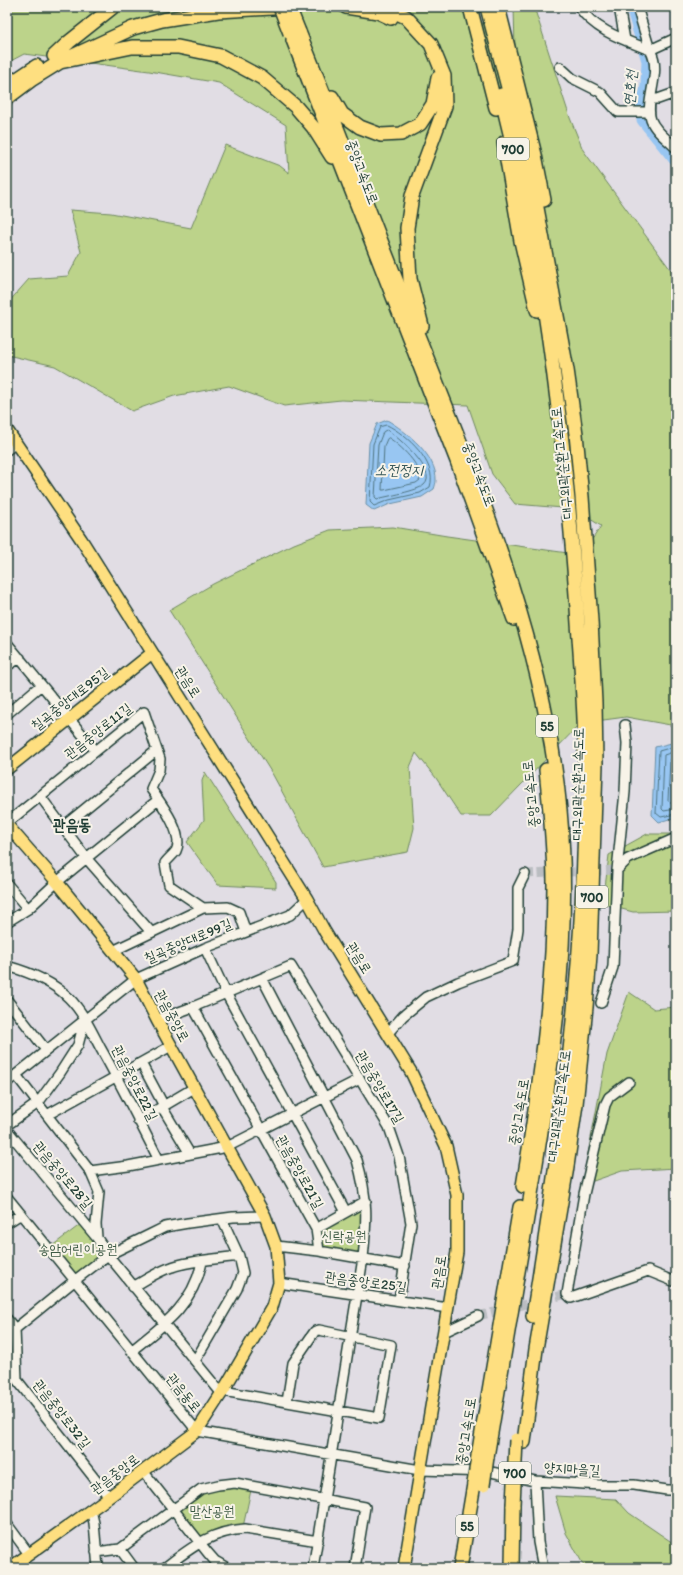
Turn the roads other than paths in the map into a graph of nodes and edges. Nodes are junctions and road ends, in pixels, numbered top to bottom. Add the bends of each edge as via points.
1 (113, 7) edge
2 (197, 7) edge
3 (280, 7) edge
4 (290, 7) edge
5 (296, 7) edge
6 (346, 7) edge
7 (383, 7) edge
8 (470, 7) edge
9 (478, 7) edge
10 (487, 7) edge
11 (498, 7) edge
12 (579, 7) edge
13 (619, 7) edge
14 (637, 7) edge
15 (298, 32) junction
16 (676, 38) edge
17 (625, 40) junction
18 (650, 50) junction
19 (57, 59) junction
20 (560, 67) dead end
21 (7, 86) edge
22 (7, 98) edge
23 (676, 98) edge
24 (652, 99) junction
25 (648, 112) junction
26 (676, 148) edge
27 (364, 222) junction
28 (434, 374) junction
29 (554, 378) junction
30 (571, 398) junction
31 (7, 430) edge
32 (11, 447) edge
33 (7, 643) edge
34 (152, 653) junction
35 (20, 658) junction
36 (7, 666) edge
37 (41, 685) junction
38 (7, 714) edge
39 (69, 719) junction
40 (625, 725) dead end
41 (95, 750) junction
42 (157, 750) junction
43 (7, 769) edge
44 (40, 796) junction
45 (158, 800) junction
46 (7, 824) edge
47 (64, 826) junction
48 (676, 838) edge
49 (87, 859) junction
50 (617, 870) junction
51 (526, 874) dead end
52 (57, 882) junction
53 (7, 884) edge
54 (307, 899) junction
55 (203, 908) junction
56 (28, 909) junction
57 (7, 922) edge
58 (151, 932) junction
59 (246, 932) junction
60 (205, 948) junction
61 (113, 951) junction
62 (7, 966) edge
63 (262, 978) junction
64 (136, 979) junction
65 (226, 993) junction
66 (7, 1000) edge
67 (600, 1003) dead end
68 (193, 1007) junction
69 (85, 1019) junction
70 (157, 1020) junction
71 (388, 1033) junction
72 (171, 1046) junction
73 (46, 1050) junction
74 (141, 1063) junction
75 (16, 1075) junction
76 (116, 1076) junction
77 (360, 1079) junction
78 (7, 1082) edge
79 (629, 1082) dead end
80 (194, 1088) junction
81 (324, 1098) junction
82 (38, 1103) junction
83 (163, 1106) junction
84 (293, 1114) junction
85 (47, 1115) junction
86 (138, 1121) junction
87 (7, 1125) edge
88 (7, 1130) edge
89 (261, 1130) junction
90 (227, 1147) junction
91 (190, 1154) junction
92 (159, 1160) junction
93 (90, 1171) junction
94 (7, 1197) edge
95 (366, 1201) junction
96 (346, 1212) junction
97 (21, 1214) junction
98 (266, 1216) junction
99 (222, 1219) junction
100 (7, 1222) edge
101 (316, 1229) junction
102 (97, 1238) junction
103 (276, 1246) junction
104 (319, 1251) junction
105 (108, 1255) junction
106 (239, 1256) junction
107 (363, 1258) junction
108 (202, 1262) junction
109 (405, 1266) junction
110 (74, 1281) junction
111 (673, 1281) dead end
112 (279, 1283) junction
113 (133, 1287) junction
114 (357, 1294) junction
115 (399, 1300) junction
116 (448, 1308) junction
117 (478, 1316) tunnel mouth
118 (7, 1319) edge
119 (164, 1325) junction
120 (444, 1332) junction
121 (12, 1336) edge
122 (351, 1336) junction
123 (131, 1351) junction
124 (195, 1361) junction
125 (223, 1392) junction
126 (288, 1402) junction
127 (339, 1410) junction
128 (197, 1431) junction
129 (520, 1441) junction
130 (331, 1454) junction
131 (483, 1456) junction
132 (420, 1470) junction
133 (143, 1471) junction
134 (535, 1481) junction
135 (478, 1484) junction
136 (676, 1490) edge
137 (109, 1497) junction
138 (324, 1500) junction
139 (517, 1506) junction
140 (174, 1509) junction
141 (91, 1510) junction
142 (7, 1524) edge
143 (318, 1541) junction
144 (200, 1543) junction
145 (120, 1549) junction
146 (96, 1552) junction
147 (29, 1554) junction
148 (174, 1565) edge
149 (10, 1568) edge
150 (98, 1568) edge
151 (134, 1568) edge
152 (164, 1568) edge
153 (227, 1568) edge
154 (313, 1568) edge
155 (355, 1568) edge
156 (404, 1568) edge
157 (460, 1568) edge
158 (469, 1568) edge
159 (512, 1568) edge
160 (521, 1568) edge
161 (542, 1568) edge

1 - 19 highway via 69,42
2 - 19 highway via 132,22
3 - 15 highway, 중앙고속도로 / 55, bridge
4 - 15 highway, 중앙고속도로 / 55, bridge
4 - 19 highway via 218,11 162,20 133,28
5 - 15 highway
6 - 15 highway via 378,12 402,23 427,48 438,79 433,104 420,124 401,134 381,135 360,128 342,114
7 - 28 highway via 406,18 432,44 444,76 444,106 412,196 407,228 410,279
8 - 29 highway via 492,86 529,277
9 - 29 highway, 대구외곽순환고속도로 / 700 via 523,191 542,293
10 - 30 highway, 대구외곽순환고속도로 / 700 via 536,201
11 - 30 highway via 536,155 569,354
12 - 17 street via 592,22
13 - 17 street
14 - 18 street
15 - 27 highway, 중앙고속도로 / 55
15 - 28 highway, 중앙고속도로 / 55
16 - 18 street
17 - 18 street
18 - 24 street via 654,56 655,75
19 - 21 highway
19 - 22 highway
19 - 27 highway via 132,48 178,47 221,56 262,78 296,106 328,149
20 - 25 street via 572,78 600,92 618,112
23 - 24 street via 672,94
24 - 25 street
25 - 26 street via 656,128
27 - 131 highway, 중앙고속도로 / 55 via 457,461 515,622 533,694 546,769 551,818 554,884 550,996 536,1109
28 - 131 highway, 중앙고속도로 / 55 via 493,529 523,619 552,751 560,810 564,886 558,1012 546,1104
29 - 129 highway, 대구외곽순환고속도로 / 700 via 572,532 582,690 585,756 583,892 564,1106 533,1315
30 - 129 highway, 대구외곽순환고속도로 / 700 via 580,477 593,652 596,764 590,955 576,1104
31 - 32 main road, 관음로
32 - 34 main road, 관음로 via 81,539
33 - 35 street
34 - 39 main road, 칠곡중앙대로95길
34 - 54 main road, 관음로
35 - 36 street
35 - 37 street
37 - 38 street
37 - 39 street
39 - 41 street
39 - 43 main road, 칠곡중앙대로95길
40 - 50 street via 628,743
41 - 42 street, 관음중앙로11길 via 144,712
41 - 44 street, 관음중앙로11길
42 - 45 street, 관음중앙로11길 via 160,758 159,770 150,788
42 - 47 street
44 - 46 street, 관음중앙로11길
44 - 47 street
45 - 49 street
45 - 55 street, 관음중앙로11길 via 175,828 176,850 165,863 169,885
46 - 52 main road, 관음중앙로
47 - 49 street
48 - 50 street via 628,859
49 - 52 street
49 - 58 street
50 - 67 street via 613,967
51 - 71 street via 518,888 518,929 513,961 426,997 403,1016
52 - 56 street
52 - 61 main road, 관음중앙로
53 - 56 street
54 - 59 street, 칠곡중앙대로99길 via 290,915
54 - 71 main road, 관음로
55 - 58 street
55 - 59 street via 228,907 239,912
56 - 57 street
58 - 61 street
59 - 60 street, 칠곡중앙대로99길
60 - 64 street, 칠곡중앙대로99길
60 - 65 street
61 - 64 main road, 관음중앙로
62 - 69 street via 36,975 59,990 70,999
63 - 65 street, 관음중앙로17길
63 - 77 street, 관음중앙로17길 via 291,966
63 - 81 street
64 - 69 street, 칠곡중앙대로99길
64 - 70 main road, 관음중앙로
65 - 68 street, 관음중앙로17길
65 - 84 street
66 - 73 street
68 - 70 street, 관음중앙로17길
68 - 89 street
69 - 73 street, 칠곡중앙대로99길
69 - 76 street, 관음중앙로22길
69 - 82 street via 78,1045
70 - 72 main road, 관음중앙로
71 - 116 main road, 관음로 via 411,1072 446,1146 457,1195 457,1252
72 - 74 street, 관음중앙로22길
72 - 80 main road, 관음중앙로
73 - 75 street, 칠곡중앙대로99길
74 - 76 street, 관음중앙로22길
74 - 83 street
75 - 78 street, 칠곡중앙대로99길
75 - 82 street, 관음중앙로28길
76 - 85 street
76 - 86 street, 관음중앙로22길
77 - 81 street, 관음중앙로21길
77 - 109 street, 관음중앙로17길 via 389,1127 399,1156 411,1223
79 - 111 street via 609,1097 605,1105 584,1194 567,1294 571,1298 648,1271
80 - 83 street
80 - 90 main road, 관음중앙로
81 - 84 street, 관음중앙로21길
81 - 95 street via 357,1160
82 - 85 street, 관음중앙로28길
82 - 87 street
83 - 86 street
83 - 91 street
84 - 89 street, 관음중앙로21길
84 - 96 street, 관음중앙로21길
85 - 93 street, 관음중앙로28길
86 - 92 street, 관음중앙로22길
88 - 102 street, 관음중앙로28길
89 - 90 street, 관음중앙로21길
89 - 101 street, 관음중앙로21길
90 - 91 street
90 - 98 main road, 관음중앙로
91 - 92 street
92 - 93 street
93 - 102 street, 관음중앙로28길 via 99,1192
94 - 97 street, 관음동로
95 - 96 street
95 - 107 street
96 - 101 street
97 - 100 street
97 - 110 street, 관음동로
98 - 99 street
98 - 103 main road, 관음중앙로
99 - 105 street via 188,1222 166,1228
99 - 106 street
101 - 104 street, 관음중앙로21길
102 - 105 street, 관음중앙로28길
103 - 104 street
103 - 112 main road, 관음중앙로
104 - 107 street
105 - 110 street
105 - 113 street, 관음중앙로28길
106 - 108 street
106 - 124 street via 243,1273 237,1289
107 - 109 street
107 - 114 street
108 - 113 street via 171,1267
108 - 119 street via 198,1280 178,1312
109 - 115 street, 관음중앙로17길
110 - 121 street
110 - 123 street, 관음동로
112 - 114 street, 관음중앙로25길
112 - 125 main road, 관음중앙로 via 272,1307
113 - 119 street, 관음중앙로28길
114 - 115 street, 관음중앙로25길
114 - 122 street
115 - 116 street, 관음중앙로25길
116 - 120 main road, 관음로
117 - 120 street
118 - 121 street
119 - 123 street
119 - 124 street, 관음중앙로28길
120 - 132 main road, 관음로
121 - 137 street, 관음중앙로32길 via 17,1380
122 - 126 street via 315,1331 293,1363
122 - 127 street
122 - 127 street via 391,1345 379,1418
123 - 128 street, 관음동로
124 - 125 street, 관음중앙로28길
125 - 126 street
125 - 128 main road, 관음중앙로
126 - 127 street
127 - 130 street
128 - 130 street, 관음동로
128 - 133 main road, 관음중앙로
129 - 139 highway, 대구외곽순환고속도로 / 700
130 - 132 street, 관음동로
130 - 138 street
131 - 135 highway, 중앙고속도로 / 55, bridge
132 - 134 street, 양지마을길 via 491,1472
132 - 156 main road, 관음로
133 - 137 main road, 관음중앙로
133 - 140 street
134 - 136 street, 양지마을길 via 634,1485
134 - 161 street
135 - 157 highway, 중앙고속도로 / 55
135 - 158 highway, 중앙고속도로 / 55
137 - 141 main road, 관음중앙로
138 - 140 street via 235,1483 201,1489
138 - 143 street
138 - 155 street via 365,1507
139 - 159 highway, 대구외곽순환고속도로 / 700
139 - 160 highway, 대구외곽순환고속도로 / 700
140 - 144 street
140 - 145 street
141 - 146 street
141 - 147 main road, 관음중앙로
142 - 147 street
143 - 144 street via 245,1529 222,1532
143 - 154 street
144 - 148 street
144 - 153 street via 215,1561
145 - 146 street
145 - 151 street
146 - 150 street
147 - 149 main road, 관음중앙로
148 - 152 street

